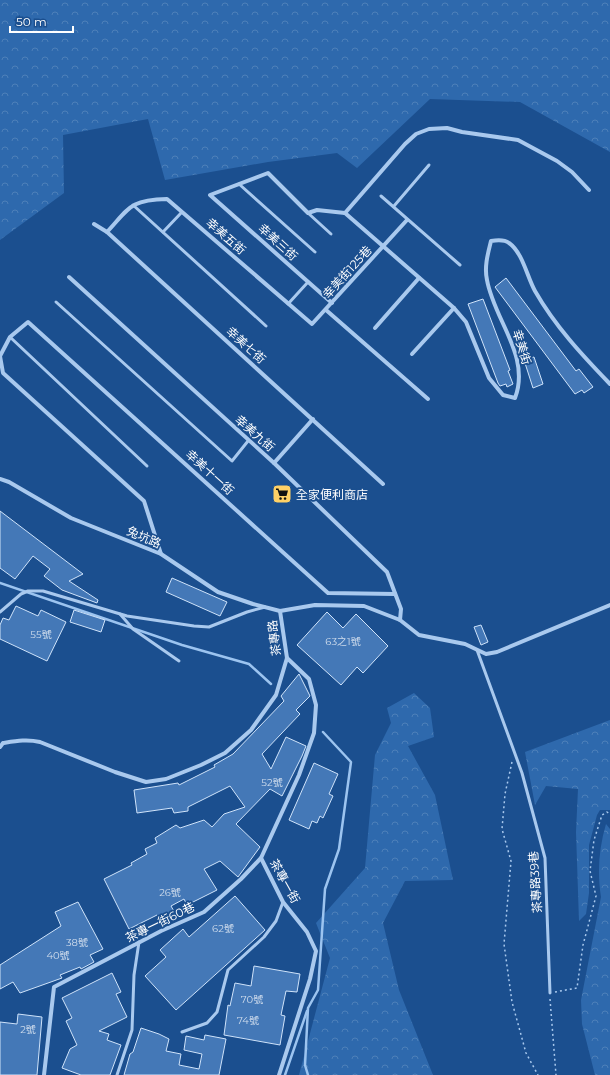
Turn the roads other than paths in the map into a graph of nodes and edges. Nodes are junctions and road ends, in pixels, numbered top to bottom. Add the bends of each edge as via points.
1 (430, 165) dead end
2 (239, 184) junction
3 (589, 190) dead end
4 (381, 196) dead end
5 (132, 205) junction
6 (394, 206) junction
7 (182, 212) junction
8 (308, 213) junction
9 (345, 213) junction
10 (407, 220) junction
11 (94, 224) dead end
12 (107, 232) junction
13 (163, 232) junction
14 (331, 234) dead end
15 (383, 247) junction
16 (315, 252) dead end
17 (460, 265) dead end
18 (69, 277) dead end
19 (418, 278) junction
20 (308, 282) junction
21 (56, 302) dead end
22 (332, 303) junction
23 (288, 304) junction
24 (454, 308) junction
25 (326, 310) junction
26 (266, 326) dead end
27 (375, 328) dead end
28 (10, 336) junction
29 (412, 354) dead end
30 (610, 384) edge
31 (428, 399) dead end
32 (313, 419) junction
33 (248, 441) junction
34 (274, 463) junction
35 (147, 466) dead end
36 (0, 479) edge
37 (383, 484) dead end
38 (161, 554) junction
39 (395, 594) junction
40 (610, 605) edge
41 (265, 607) junction
42 (280, 611) junction
43 (0, 612) edge
44 (120, 614) junction
45 (400, 620) junction
46 (477, 650) junction
47 (287, 658) junction
48 (179, 661) dead end
49 (0, 747) edge
50 (261, 858) junction
51 (283, 902) junction
52 (139, 942) junction
53 (550, 993) road end
54 (182, 1032) dead end
55 (44, 1075) edge
56 (117, 1075) edge
57 (279, 1075) edge

1 - 6 lane
2 - 8 street via 268,173
2 - 16 lane
2 - 20 street, 幸美三街 via 210,195
3 - 9 street via 557,161 518,140 447,128 429,129 416,134 405,144
4 - 6 lane
5 - 7 street, 幸美五街 via 146,199 167,199
5 - 12 street, 幸美五街
5 - 13 lane
6 - 10 lane
7 - 13 lane
7 - 23 street, 幸美五街
8 - 9 street via 317,210
8 - 14 lane
9 - 15 street, 幸美街
10 - 15 street, 幸美街125巷
10 - 17 lane
11 - 12 street, 幸美七街
12 - 32 street, 幸美七街
13 - 26 lane
15 - 19 street, 幸美街
15 - 22 street, 幸美街125巷
18 - 33 street, 幸美九街
19 - 24 street, 幸美街
19 - 27 street
20 - 22 street, 幸美三街
20 - 23 lane
21 - 33 lane via 232,461
22 - 25 street, 幸美街125巷
23 - 25 street, 幸美五街 via 312,324
24 - 29 street
24 - 30 street, 幸美街 via 466,322 489,378 503,395 515,398 520,375 510,335 487,280 486,266 491,241 501,240 509,243 517,253 535,291 570,342
25 - 31 street
28 - 35 lane
28 - 38 street via 0,356 3,373 144,501
28 - 39 street, 幸美十一街 via 28,322 328,593
32 - 34 street
32 - 37 street, 幸美七街
33 - 34 street, 幸美九街
34 - 39 street, 幸美九街 via 387,572
36 - 38 street, 兔坑路 via 71,518
38 - 41 street, 兔坑路 via 218,592
39 - 45 street, 幸美九街 via 401,609
40 - 46 street, 茶專路 via 497,652 486,654
41 - 42 street, 兔坑路
41 - 44 lane via 209,627 173,624
42 - 45 street, 茶專路 via 315,605 345,604 364,606
42 - 47 street, 茶專路
43 - 44 lane via 21,594 28,591 43,591
44 - 48 lane via 133,629
45 - 46 street, 茶專路 via 419,635 465,644
46 - 53 lane, 茶專路39巷 via 522,773 545,858
47 - 49 street, 茶專路 via 276,696 251,730 225,753 166,779 146,782 30,740 3,743
47 - 50 street, 茶專一街 via 309,679 316,704 314,733 300,775
50 - 51 street, 茶專一街
50 - 52 street, 茶專一街60巷 via 242,879 204,912
51 - 54 lane via 276,921 264,937 228,970 217,1012 207,1023
51 - 57 street, 茶專一街 via 307,932 316,951 310,979
52 - 55 street, 茶專一街60巷 via 54,987
52 - 56 lane via 134,975 132,1030

